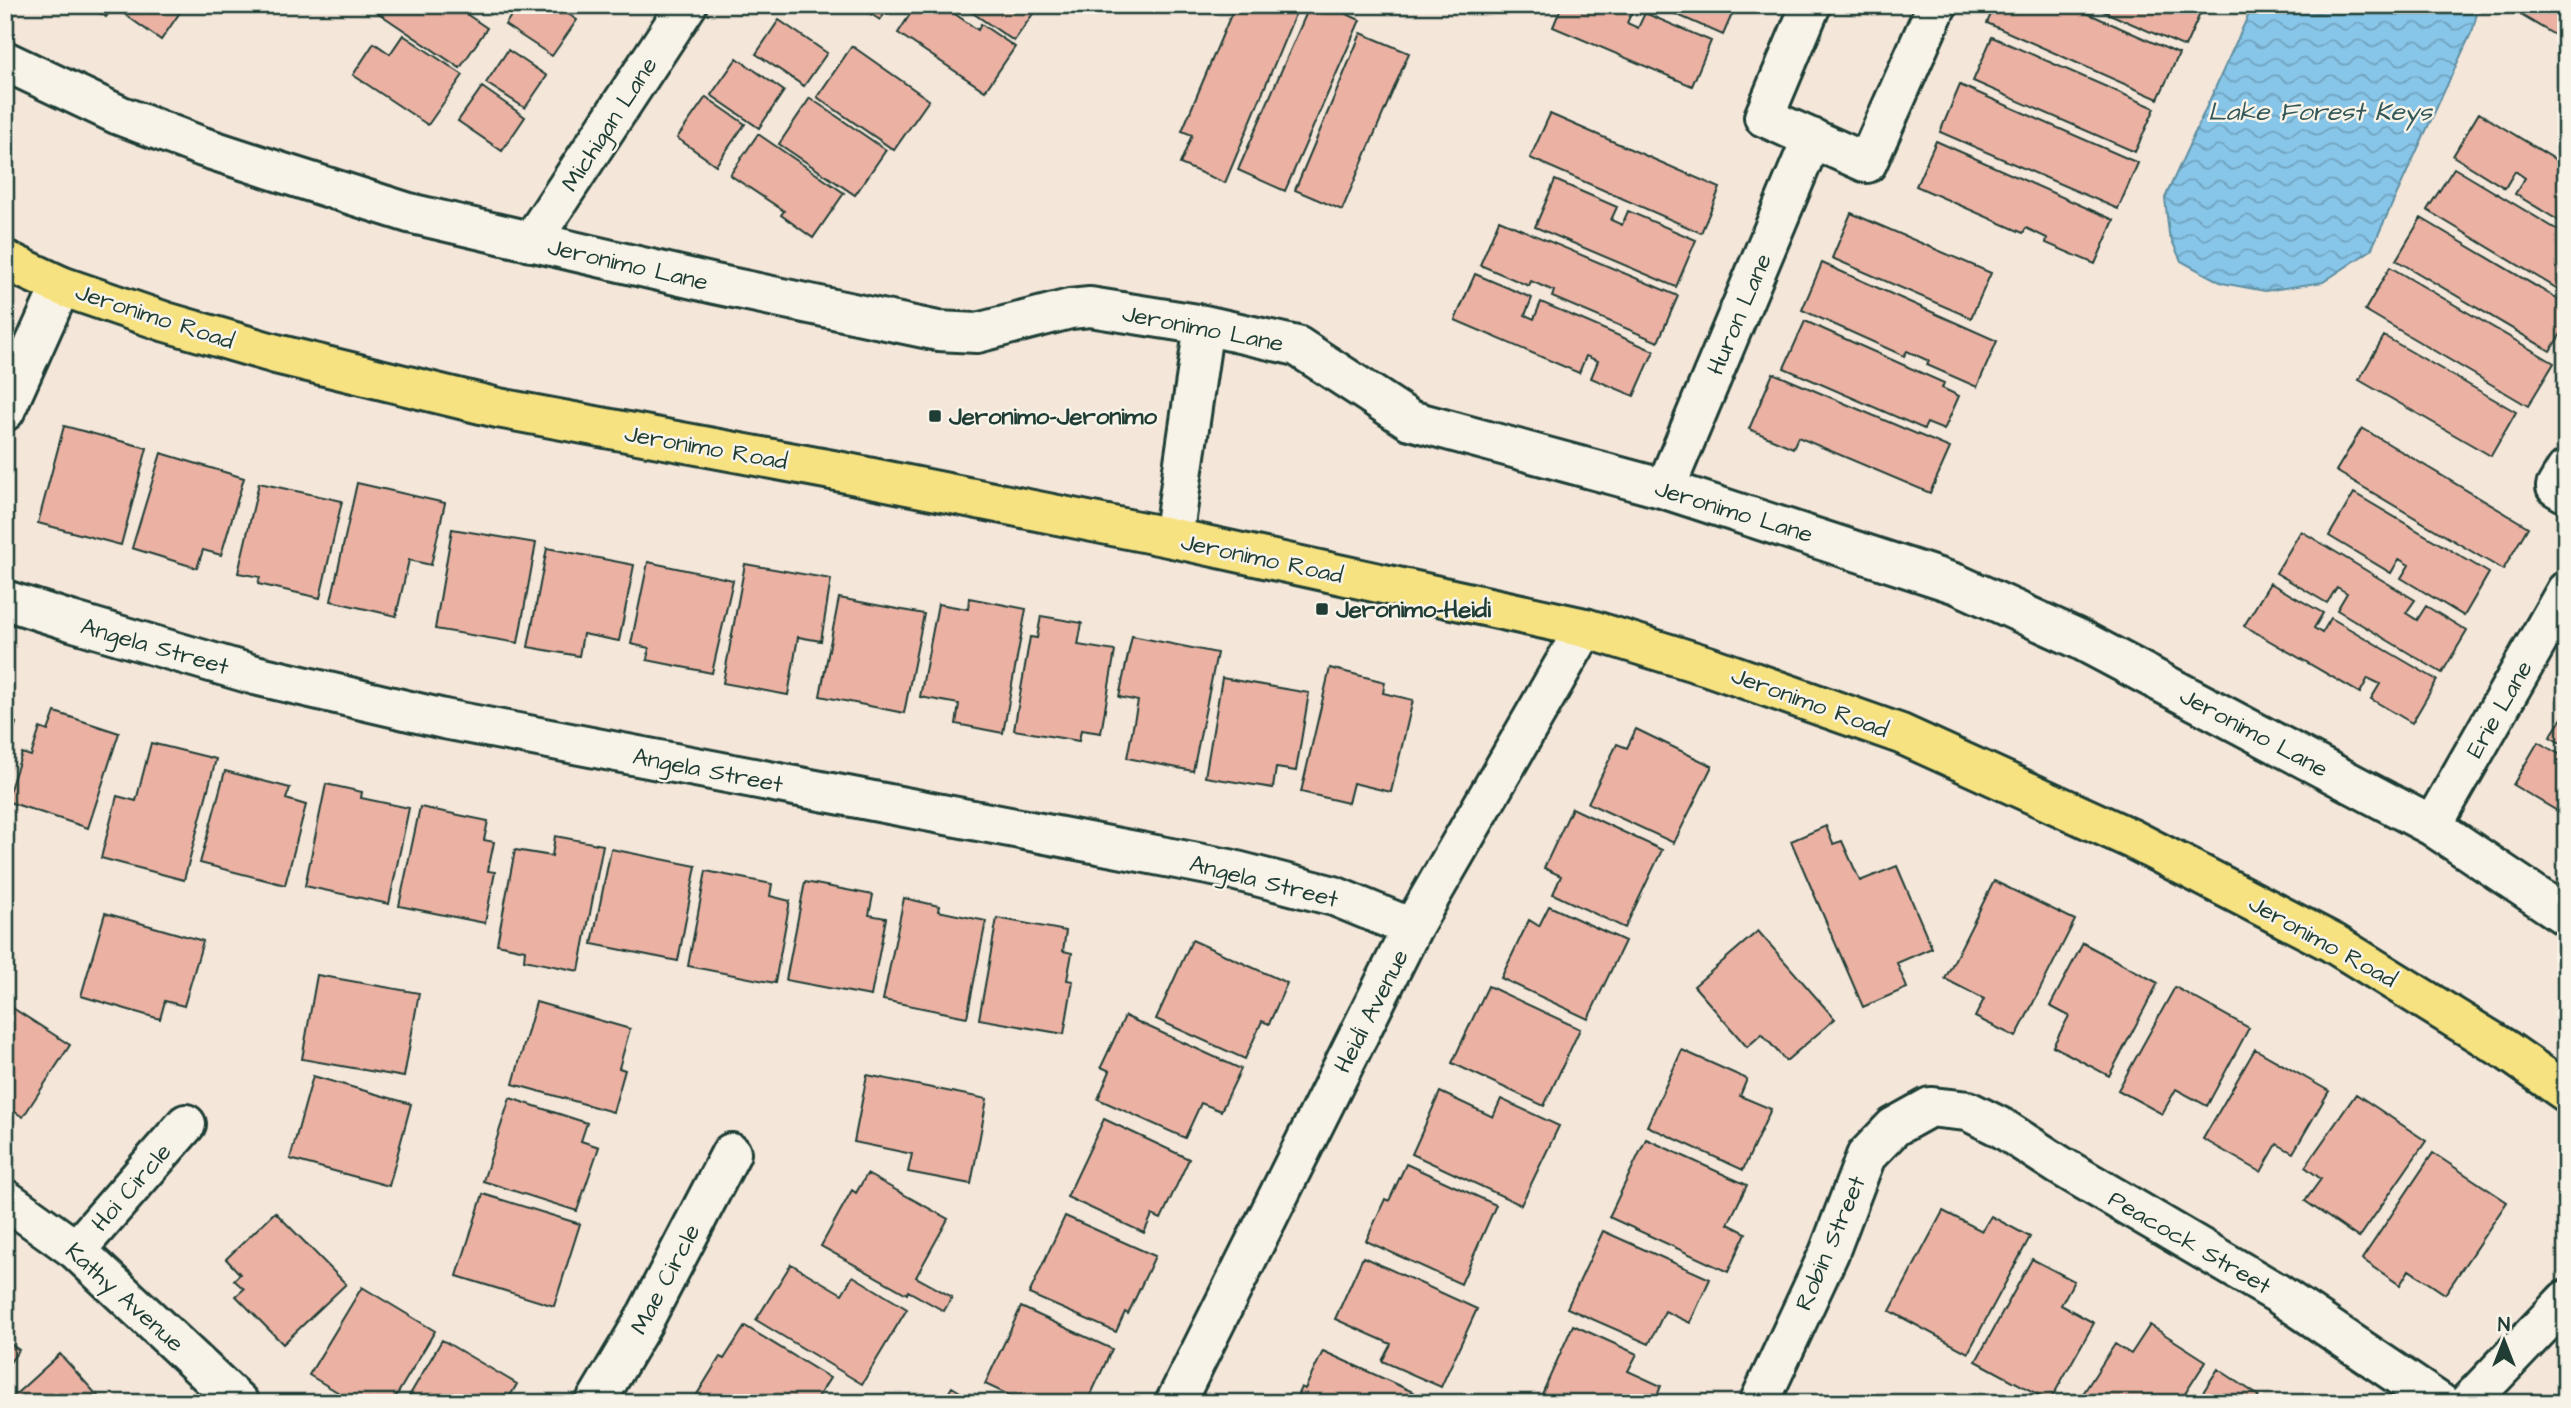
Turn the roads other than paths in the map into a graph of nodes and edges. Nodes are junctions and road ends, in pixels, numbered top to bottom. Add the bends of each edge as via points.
1 (687, 5) edge
2 (1811, 5) edge
3 (1937, 5) edge
4 (5, 61) edge
5 (1812, 138) junction
6 (531, 242) junction
7 (5, 260) edge
8 (61, 285) junction
9 (1204, 325) junction
10 (5, 411) edge
11 (2566, 470) edge
12 (1665, 489) junction
13 (2566, 493) edge
14 (1173, 538) junction
15 (2566, 591) edge
16 (5, 600) edge
17 (1585, 628) junction
18 (2431, 826) junction
19 (2566, 916) edge
20 (1412, 929) junction
21 (2566, 1092) edge
22 (1930, 1107) joint
23 (186, 1124) dead end
24 (731, 1153) dead end
25 (5, 1199) edge
26 (76, 1250) junction
27 (2566, 1300) edge
28 (239, 1403) edge
29 (595, 1403) edge
30 (1175, 1403) edge
31 (1759, 1403) edge
32 (2440, 1403) edge
33 (2468, 1403) edge

1 - 6 street, Michigan Lane
2 - 5 street via 1764,117
3 - 5 street via 1867,163
4 - 6 street, Jeronimo Lane via 119,115 203,147 410,213
5 - 12 street, Huron Lane
6 - 9 street, Jeronimo Lane via 938,331 977,333 1090,307
7 - 8 main road, Jeronimo Road
8 - 10 street
8 - 14 main road, Jeronimo Road via 276,354 498,408
9 - 12 street, Jeronimo Lane via 1297,345 1410,420
9 - 14 street
11 - 13 street via 2556,487
12 - 18 street, Jeronimo Lane via 1957,584 2081,640
14 - 17 main road, Jeronimo Road
15 - 18 street, Erie Lane
16 - 20 street, Angela Street via 255,675 443,719 1229,869 1334,896
17 - 20 street, Heidi Avenue
17 - 21 main road, Jeronimo Road via 1901,734 2053,801 2333,943
18 - 19 street, Jeronimo Lane
20 - 30 street, Heidi Avenue
22 - 31 street, Robin Street via 1894,1127 1866,1156 1829,1253
22 - 32 street, Peacock Street via 1968,1111 2003,1128 2277,1293
23 - 26 street, Hoi Circle
24 - 29 street, Mae Circle via 642,1324
25 - 26 street, Kathy Avenue
26 - 28 street, Kathy Avenue
27 - 33 street

